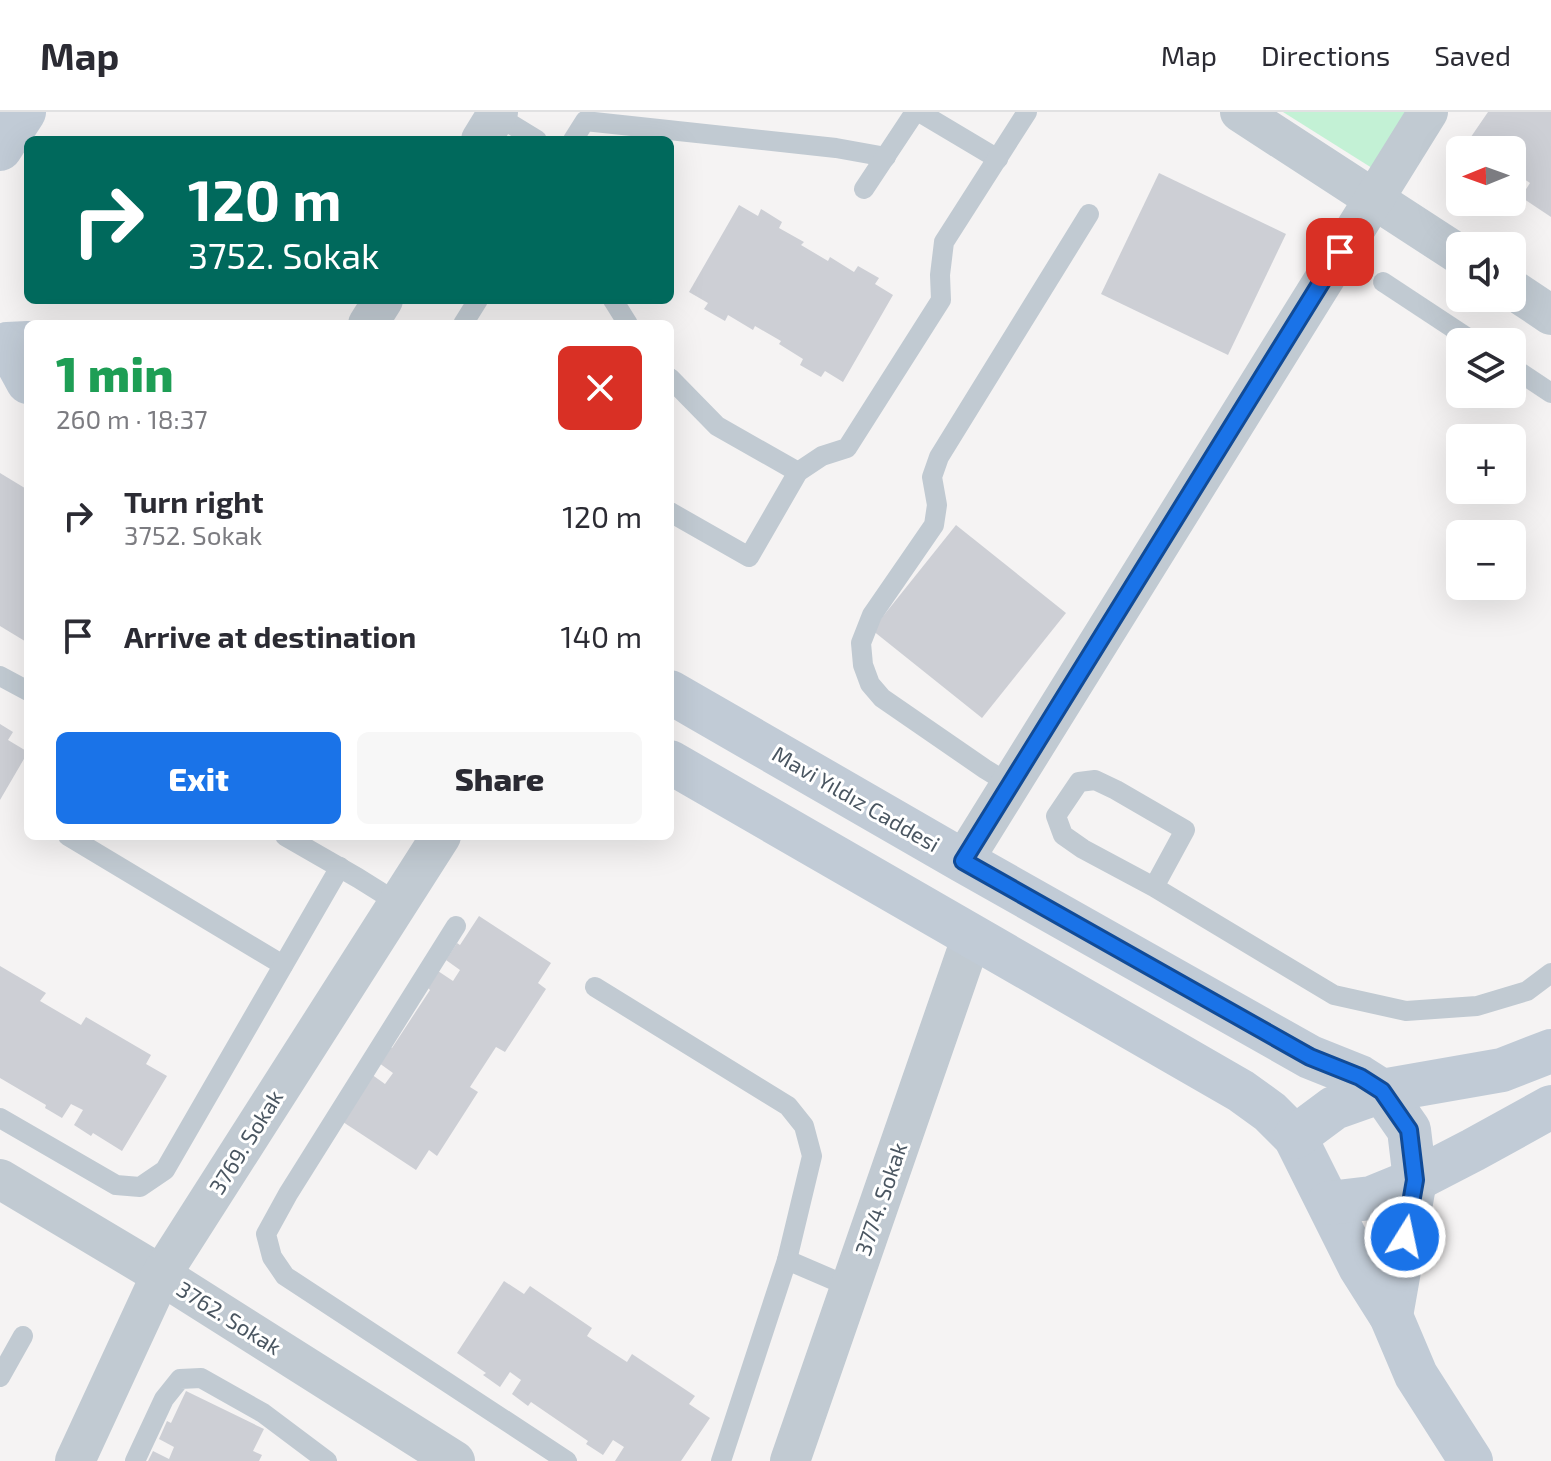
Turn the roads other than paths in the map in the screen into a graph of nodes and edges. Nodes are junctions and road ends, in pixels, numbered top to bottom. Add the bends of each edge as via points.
1 (24, 112) edge
2 (917, 112) edge
3 (1027, 112) edge
4 (1428, 112) edge
5 (1246, 114) edge
6 (492, 122) edge
7 (527, 136) edge
8 (576, 136) edge
9 (0, 149) edge
10 (886, 157) junction
11 (998, 159) junction
12 (864, 189) dead end
13 (1373, 199) junction
14 (1089, 214) dead end
15 (1446, 246) edge
16 (1383, 282) dead end
17 (1526, 298) edge
18 (1551, 315) edge
19 (1453, 328) edge
20 (12, 342) edge
21 (24, 372) edge
22 (1526, 376) edge
23 (674, 382) edge
24 (1551, 393) edge
25 (798, 472) junction
26 (674, 514) edge
27 (0, 676) edge
28 (24, 689) edge
29 (674, 694) edge
30 (674, 764) edge
31 (1011, 785) junction
32 (75, 840) edge
33 (292, 840) edge
34 (438, 840) edge
35 (963, 861) junction
36 (340, 867) junction
37 (1154, 887) junction
38 (398, 903) junction
39 (456, 926) dead end
40 (972, 936) junction
41 (283, 965) junction
42 (1551, 973) edge
43 (595, 987) dead end
44 (1551, 1051) edge
45 (1382, 1091) junction
46 (1551, 1107) edge
47 (0, 1118) edge
48 (1295, 1137) junction
49 (0, 1179) edge
50 (1415, 1180) junction
51 (1329, 1203) junction
52 (787, 1260) junction
53 (161, 1275) junction
54 (850, 1287) junction
55 (1391, 1316) junction
56 (23, 1336) dead end
57 (0, 1377) edge
58 (75, 1461) edge
59 (135, 1461) edge
60 (327, 1461) edge
61 (455, 1461) edge
62 (567, 1461) edge
63 (721, 1461) edge
64 (790, 1461) edge
65 (1471, 1461) edge

1 - 9 main road
2 - 10 lane
2 - 11 lane
3 - 11 lane
4 - 13 street
5 - 13 street
6 - 7 lane
8 - 10 lane via 585,121
10 - 12 lane
11 - 25 lane via 944,242 941,300 847,448
13 - 15 street
13 - 31 street
14 - 31 lane via 939,457 932,477 934,525 872,615 861,643 870,684 882,698
16 - 19 lane
17 - 18 street
20 - 21 main road
22 - 24 lane
23 - 25 lane via 717,426
25 - 26 lane via 749,557
27 - 28 lane
29 - 35 main road, Mavi Yıldız Caddesi
30 - 40 main road
31 - 35 street
32 - 41 lane
33 - 36 lane
34 - 38 street, 3769. Sokak
35 - 45 main road, Mavi Yıldız Caddesi via 1310,1057
36 - 38 lane
36 - 41 lane
37 - 37 lane via 1063,835 1056,816 1079,782 1095,780 1185,830
37 - 42 lane via 1334,995 1406,1011 1477,1006 1527,991
38 - 53 street, 3769. Sokak
39 - 62 lane via 266,1234 272,1257 285,1276
40 - 48 main road via 1241,1091
40 - 54 street, 3774. Sokak
41 - 47 lane via 165,1170 140,1187 116,1185
43 - 52 lane via 788,1106 804,1126 812,1156
44 - 45 main road via 1502,1070
45 - 48 main road via 1334,1108
45 - 50 main road, Mavi Yıldız Caddesi via 1409,1130
46 - 50 main road
48 - 51 main road
49 - 53 street, 3762. Sokak
50 - 51 main road via 1371,1198
50 - 55 main road, Mavi Yıldız Caddesi
51 - 55 main road
52 - 54 lane
52 - 63 lane
53 - 58 street, 3769. Sokak
53 - 61 street, 3762. Sokak
54 - 64 street, 3774. Sokak
55 - 65 main road via 1416,1375
56 - 57 lane
59 - 60 lane via 164,1399 180,1379 201,1378 263,1413

